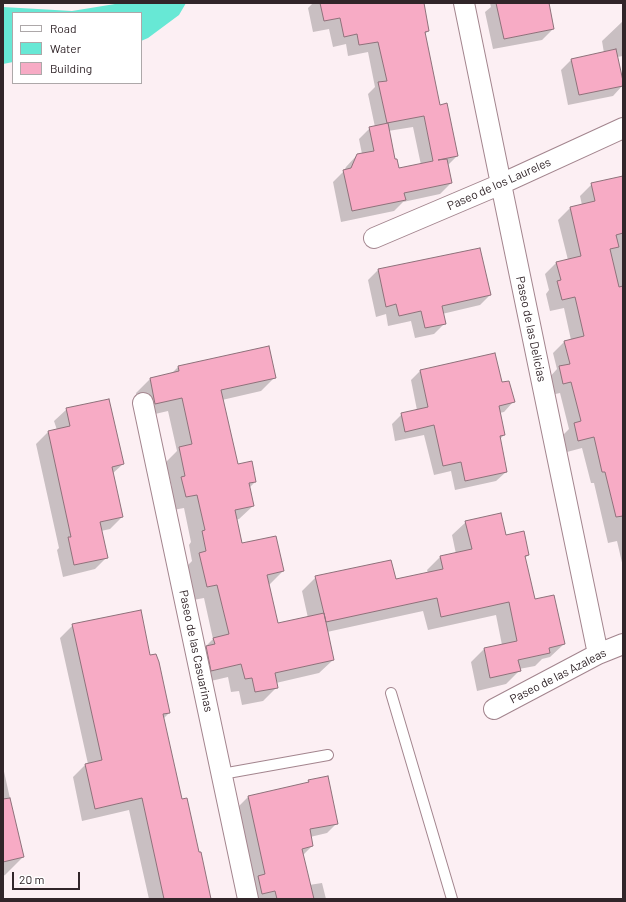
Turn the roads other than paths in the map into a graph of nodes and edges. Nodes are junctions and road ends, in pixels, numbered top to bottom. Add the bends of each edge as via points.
1 (464, 3) edge
2 (623, 128) edge
3 (500, 184) junction
4 (374, 238) dead end
5 (142, 403) dead end
6 (623, 644) edge
7 (598, 654) junction
8 (390, 693) dead end
9 (494, 709) dead end
10 (328, 755) dead end
11 (222, 774) junction
12 (248, 899) edge
13 (452, 899) edge

1 - 3 street, Paseo de las Delicias
2 - 3 street, Paseo de los Laureles
3 - 4 street, Paseo de los Laureles
3 - 7 street, Paseo de las Delicias
5 - 11 street, Paseo de las Casuarinas
6 - 7 street, Paseo de las Azaleas
7 - 9 street, Paseo de las Azaleas
8 - 13 lane
10 - 11 lane
11 - 12 street, Paseo de las Casuarinas

